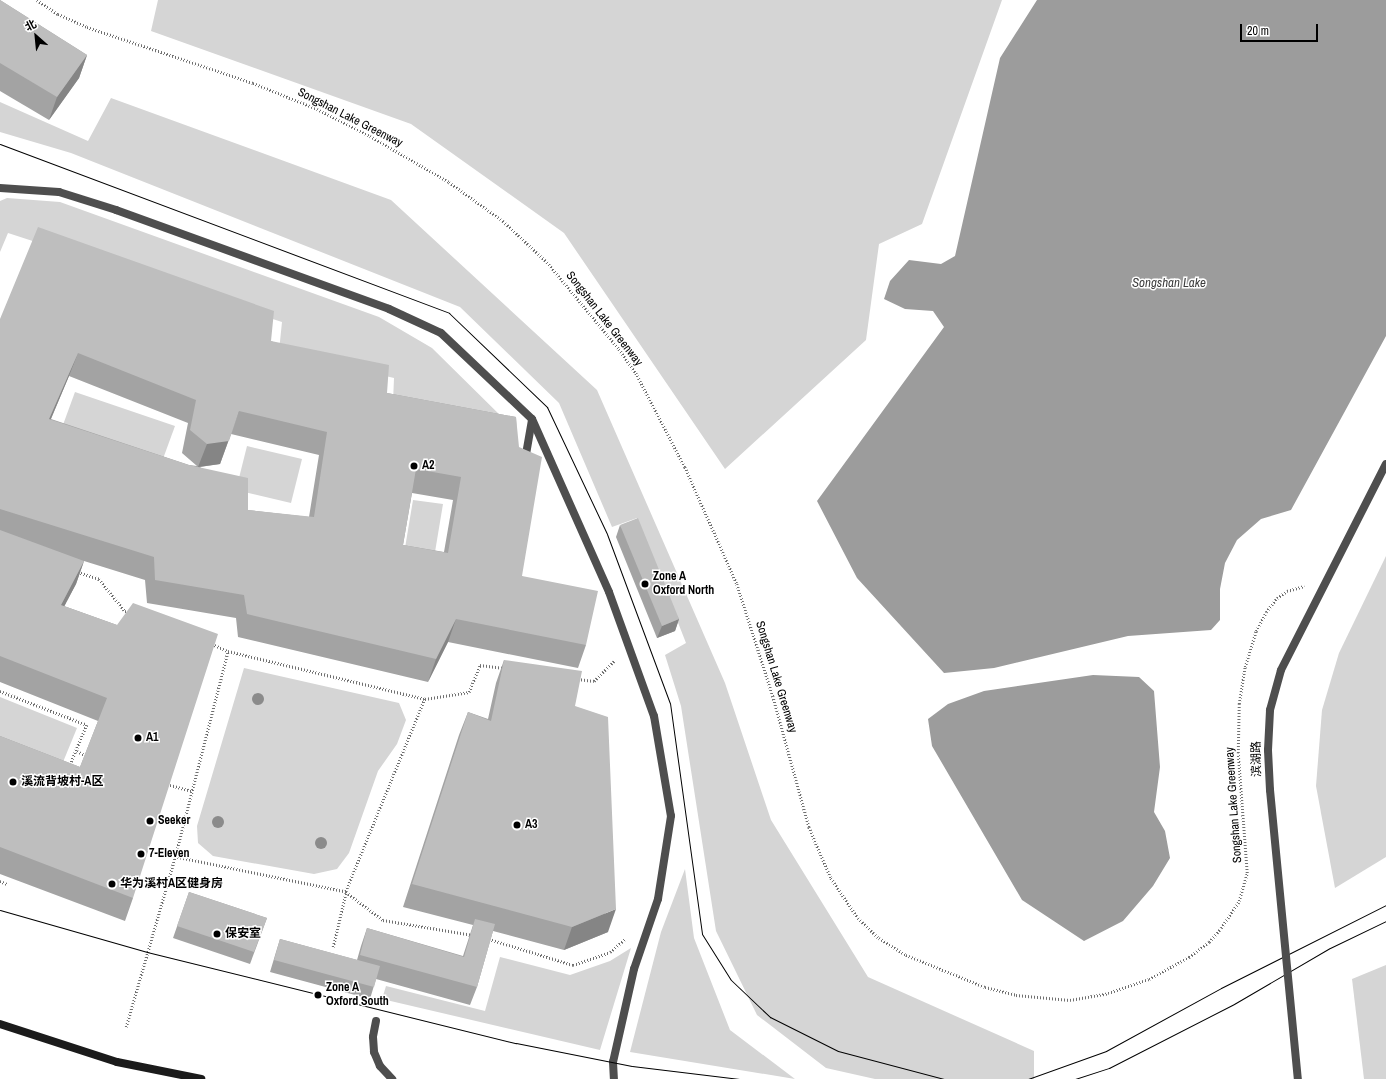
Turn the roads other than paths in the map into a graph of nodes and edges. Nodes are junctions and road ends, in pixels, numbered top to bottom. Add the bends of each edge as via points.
1 (0, 188) edge
2 (532, 419) junction
3 (1386, 464) edge
4 (523, 468) edge
5 (376, 1021) dead end
6 (0, 1024) edge
7 (201, 1079) edge
8 (392, 1079) edge
9 (614, 1079) edge
10 (1298, 1079) edge

1 - 2 street via 59,192 116,210 389,309 441,333
2 - 4 street
2 - 9 street via 609,592 654,716 671,816 658,899 634,968 613,1062
3 - 10 street, 滨湖路, bridge via 1281,670 1270,710 1270,790
5 - 8 street via 374,1052 380,1066
6 - 7 main road via 117,1062

